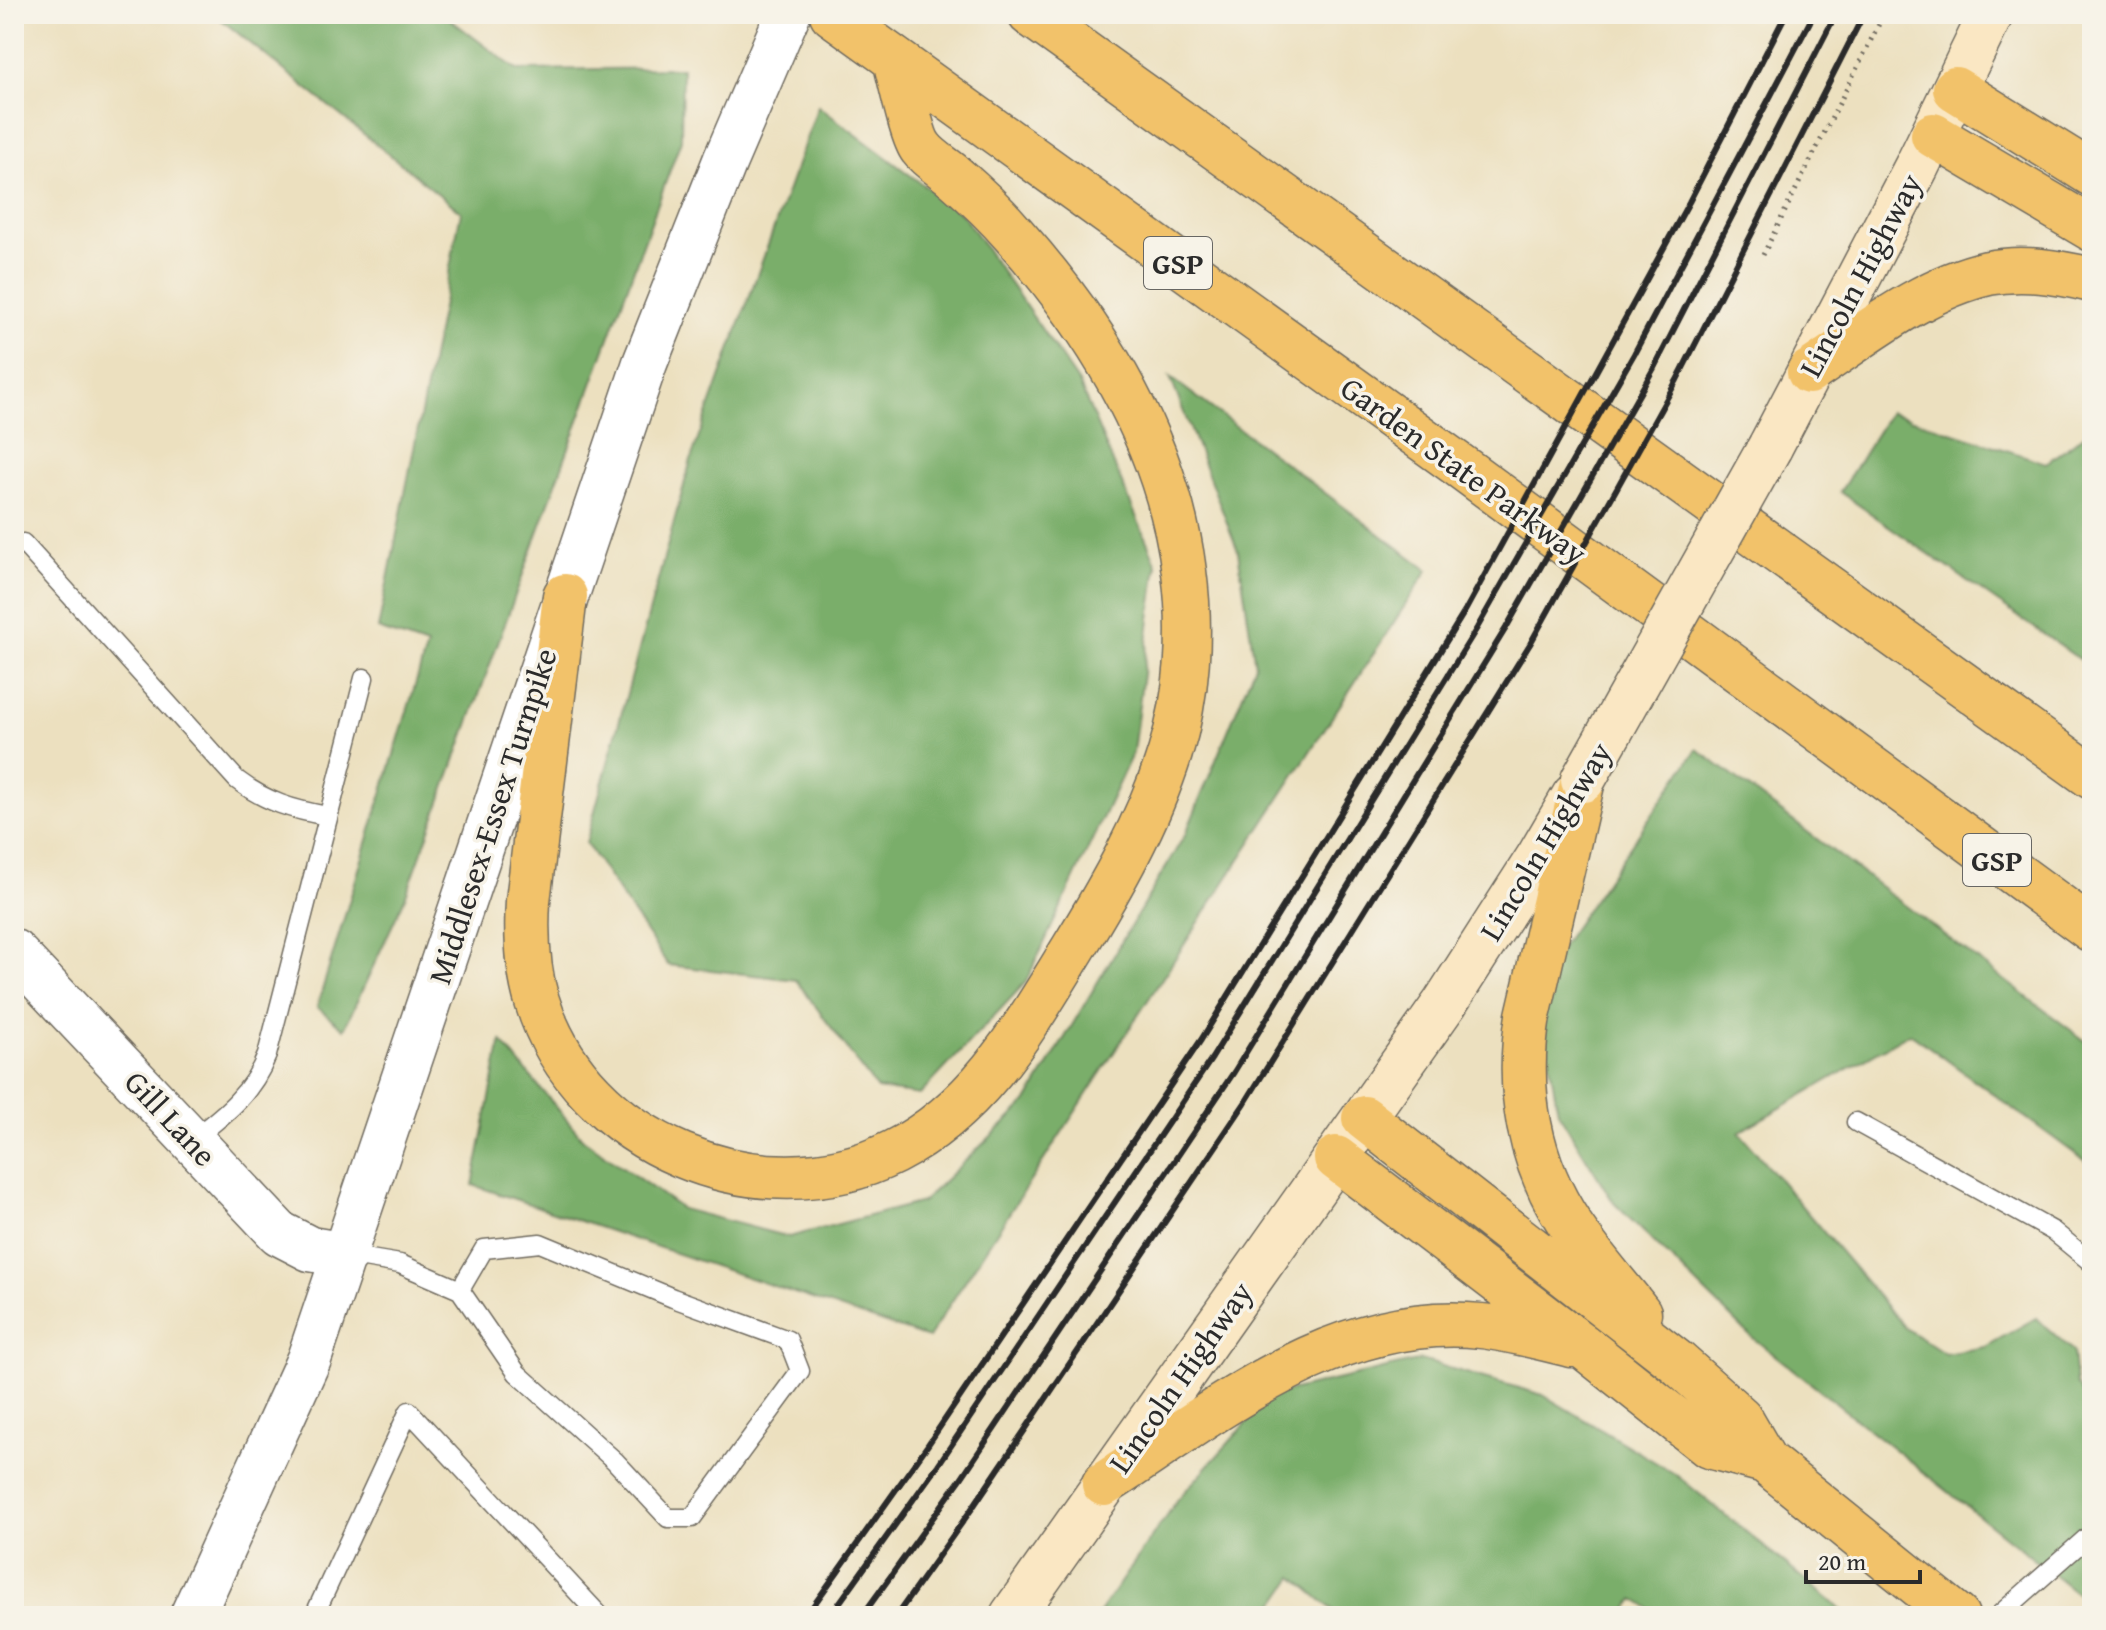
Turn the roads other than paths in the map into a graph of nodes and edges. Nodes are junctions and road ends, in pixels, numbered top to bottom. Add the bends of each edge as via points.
1 (788, 14) edge
2 (832, 14) edge
3 (1030, 14) edge
4 (1991, 14) edge
5 (895, 60) junction
6 (1955, 89) junction
7 (1933, 135) junction
8 (2092, 174) edge
9 (2092, 229) edge
10 (2092, 280) edge
11 (1809, 372) junction
12 (23, 543) dead end
13 (565, 596) junction
14 (364, 678) dead end
15 (2090, 773) edge
16 (1583, 780) junction
17 (328, 816) junction
18 (2092, 930) edge
19 (14, 952) edge
20 (1364, 1118) junction
21 (1856, 1122) dead end
22 (192, 1140) junction
23 (1336, 1158) junction
24 (346, 1255) junction
25 (2092, 1263) edge
26 (460, 1290) junction
27 (1588, 1350) junction
28 (1677, 1362) junction
29 (1765, 1461) junction
30 (1104, 1484) junction
31 (2092, 1533) edge
32 (192, 1616) edge
33 (314, 1616) edge
34 (600, 1616) edge
35 (1012, 1616) edge
36 (1957, 1616) edge
37 (1998, 1616) edge

1 - 13 street, Middlesex-Essex Turnpike via 650,350
2 - 5 highway, Garden State Parkway / GSP
3 - 15 highway
4 - 6 main road, Lincoln Highway
5 - 13 highway via 919,147 980,198 1040,264 1095,340 1140,418 1169,494 1188,620 1187,664 1171,752 1131,847 1007,1053 971,1095 921,1137 855,1167 817,1175 781,1177 715,1169 680,1156 615,1116 567,1063 537,1003 526,937
5 - 18 highway, Garden State Parkway / GSP
6 - 7 main road, Lincoln Highway
6 - 8 highway
7 - 9 highway
7 - 11 main road, Lincoln Highway
10 - 11 highway via 2036,270 1965,280 1917,302
11 - 16 main road, Lincoln Highway, bridge
12 - 17 lane via 237,780 270,801
13 - 24 street, Middlesex-Essex Turnpike
14 - 17 lane
16 - 20 main road, Lincoln Highway via 1493,930
16 - 28 highway via 1528,1016 1523,1053 1526,1116 1547,1184 1571,1226
17 - 22 lane via 260,1073 237,1103
19 - 22 street, Gill Lane
20 - 23 main road, Lincoln Highway
20 - 28 highway
21 - 25 lane via 2053,1231
22 - 24 street, Gill Lane via 279,1233 310,1249
23 - 27 highway
23 - 30 main road, Lincoln Highway
24 - 26 lane via 400,1264
24 - 32 street, Middlesex-Essex Turnpike via 309,1359
26 - 26 lane via 517,1373 615,1461 668,1518 692,1518 800,1371 788,1340 540,1243 484,1249
27 - 29 highway via 1709,1446
27 - 30 highway via 1479,1326 1415,1329 1350,1341 1261,1383
28 - 29 highway via 1740,1418
29 - 36 highway
30 - 35 main road, Lincoln Highway
31 - 37 lane
33 - 34 lane via 409,1411

